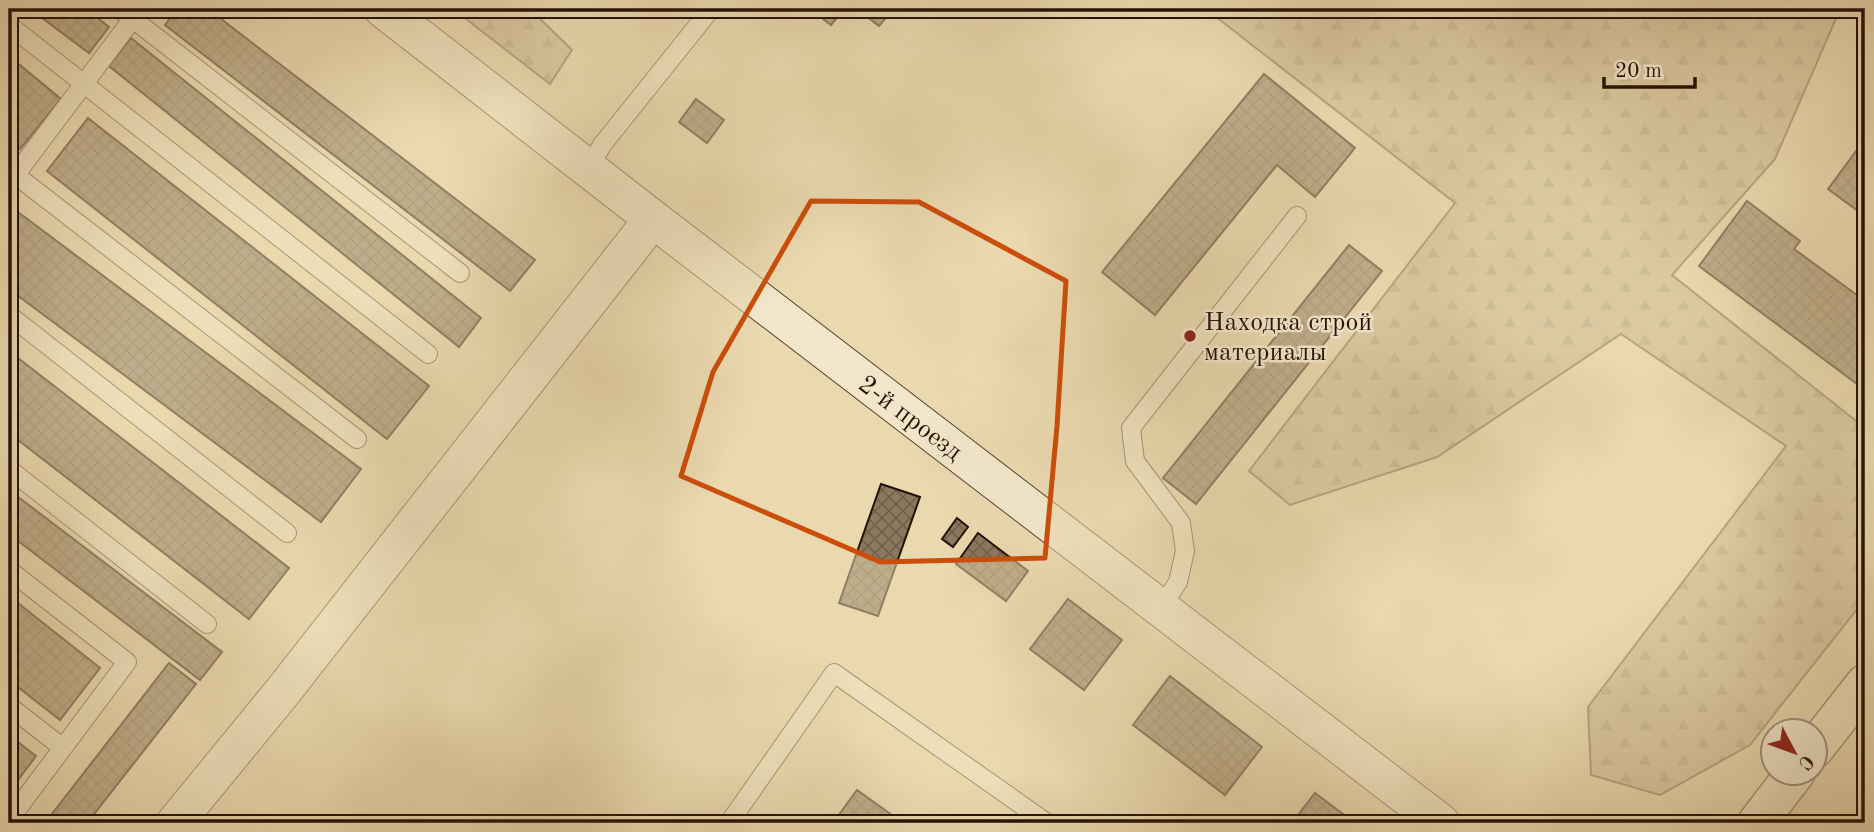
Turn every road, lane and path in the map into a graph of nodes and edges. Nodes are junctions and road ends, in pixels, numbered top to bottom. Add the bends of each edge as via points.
1 (383, 9) edge
2 (711, 9) edge
3 (131, 12) edge
4 (9, 25) edge
5 (84, 84) junction
6 (588, 170) junction
7 (11, 176) edge
8 (1297, 216) dead end
9 (653, 219) junction
10 (460, 273) dead end
11 (9, 315) edge
12 (428, 354) dead end
13 (357, 439) dead end
14 (9, 470) edge
15 (287, 533) dead end
16 (9, 570) edge
17 (1160, 609) junction
18 (207, 624) dead end
19 (1865, 684) edge
20 (9, 706) edge
21 (1828, 732) edge
22 (63, 748) junction
23 (1785, 786) edge
24 (9, 820) edge
25 (175, 823) edge
26 (729, 823) edge
27 (1047, 823) edge
28 (1441, 823) edge
29 (1757, 823) edge

1 - 6 street, 2-й проезд
2 - 6 lane via 602,145
3 - 5 lane
3 - 10 lane
4 - 5 lane
5 - 7 lane
5 - 12 lane
6 - 9 street, 2-й проезд
7 - 13 lane
8 - 17 lane via 1131,428 1135,461 1181,523 1185,551 1178,582
9 - 17 street, 2-й проезд
9 - 25 street
11 - 15 lane
14 - 18 lane
16 - 22 lane via 127,662
17 - 28 street, 2-й проезд
19 - 21 street
20 - 22 lane
22 - 24 lane
23 - 29 street
26 - 27 lane via 834,673

